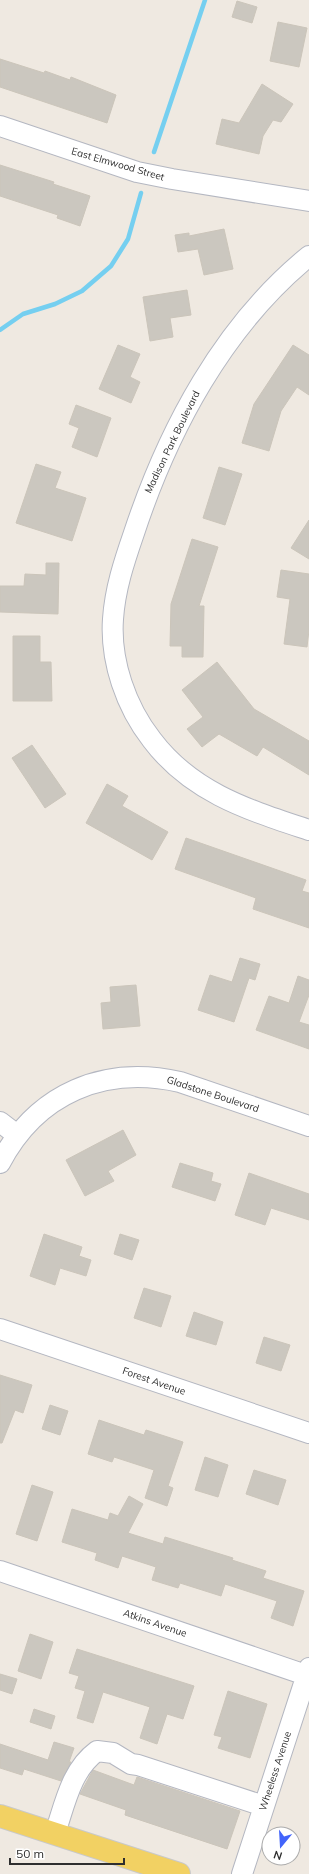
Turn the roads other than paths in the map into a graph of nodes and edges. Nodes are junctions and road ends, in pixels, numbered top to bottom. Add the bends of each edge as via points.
1 (0, 126) edge
2 (309, 201) edge
3 (309, 256) edge
4 (309, 830) edge
5 (0, 1122) edge
6 (309, 1126) edge
7 (17, 1135) junction
8 (0, 1162) edge
9 (0, 1329) edge
10 (309, 1433) edge
11 (0, 1571) edge
12 (308, 1673) edge
13 (264, 1806) junction
14 (0, 1816) edge
15 (55, 1833) junction
16 (179, 1874) edge
17 (242, 1874) edge

1 - 2 street, East Elmwood Street via 137,172
3 - 4 street, Madison Park Boulevard via 285,276 255,308 222,352 184,413 145,498 121,572 113,620 114,651 124,688 136,715 153,742 174,765 199,785 244,808
5 - 7 street
6 - 7 street, Gladstone Boulevard via 180,1082 133,1076 104,1080 77,1090 49,1105
7 - 8 street, Gladstone Boulevard
9 - 10 street, Forest Avenue
11 - 12 street, Atkins Avenue
12 - 13 street, Wheeless Avenue
13 - 15 street via 130,1764 113,1753 97,1751 77,1771
13 - 17 street, Wheeless Avenue
14 - 15 main road
15 - 16 main road

